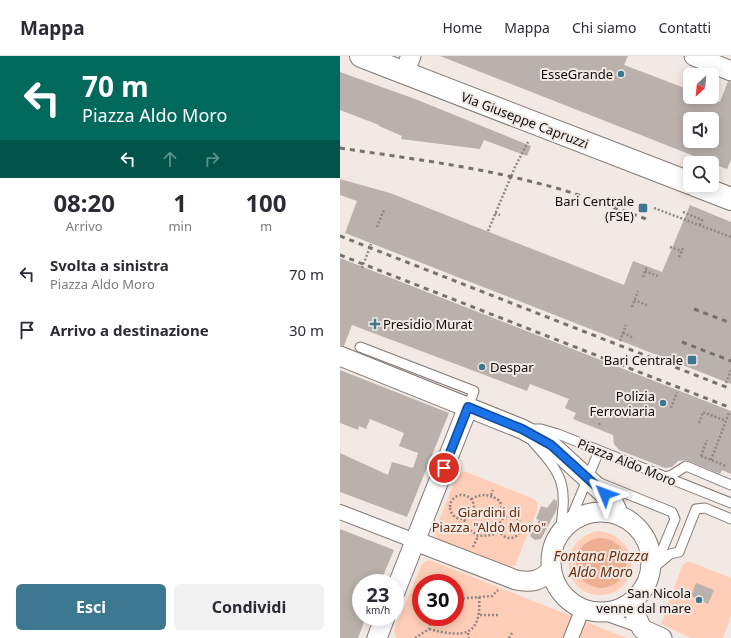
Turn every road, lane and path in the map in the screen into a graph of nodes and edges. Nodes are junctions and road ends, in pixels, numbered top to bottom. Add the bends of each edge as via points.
1 (361, 56) edge
2 (694, 56) edge
3 (408, 64) edge
4 (731, 71) edge
5 (528, 142) dead end
6 (683, 180) edge
7 (719, 192) edge
8 (730, 195) edge
9 (654, 208) dead end
10 (384, 210) dead end
11 (683, 212) dead end
12 (495, 213) junction
13 (500, 215) dead end
14 (700, 225) junction
15 (377, 227) dead end
16 (488, 231) dead end
17 (731, 237) edge
18 (371, 244) dead end
19 (670, 246) dead end
20 (684, 246) dead end
21 (682, 251) junction
22 (679, 257) dead end
23 (647, 266) dead end
24 (362, 268) dead end
25 (645, 271) junction
26 (658, 276) dead end
27 (643, 277) dead end
28 (638, 291) dead end
29 (634, 300) junction
30 (647, 305) dead end
31 (632, 307) dead end
32 (626, 325) dead end
33 (623, 333) junction
34 (634, 338) dead end
35 (620, 341) dead end
36 (360, 347) dead end
37 (340, 356) edge
38 (731, 370) edge
39 (726, 383) dead end
40 (677, 392) dead end
41 (468, 407) junction
42 (671, 408) dead end
43 (729, 413) dead end
44 (726, 421) junction
45 (699, 423) dead end
46 (522, 429) junction
47 (707, 440) dead end
48 (599, 452) junction
49 (701, 456) junction
50 (711, 460) junction
51 (700, 461) dead end
52 (726, 466) dead end
53 (664, 477) junction
54 (588, 478) junction
55 (731, 484) edge
56 (493, 490) dead end
57 (491, 495) junction
58 (471, 498) junction
59 (731, 503) edge
60 (340, 512) edge
61 (619, 515) junction
62 (504, 517) junction
63 (731, 519) edge
64 (464, 520) junction
65 (564, 528) junction
66 (500, 531) junction
67 (478, 536) junction
68 (415, 541) junction
69 (664, 546) junction
70 (473, 547) dead end
71 (681, 553) junction
72 (551, 570) junction
73 (653, 571) junction
74 (402, 574) edge
75 (498, 590) dead end
76 (479, 597) junction
77 (464, 598) edge
78 (635, 599) junction
79 (581, 613) junction
80 (480, 615) junction
81 (498, 615) dead end
82 (382, 626) edge
83 (430, 626) edge
84 (429, 629) junction
85 (468, 633) junction
86 (512, 633) dead end
87 (652, 633) edge
88 (377, 638) edge
89 (415, 638) edge
90 (468, 638) edge
91 (509, 638) edge
92 (571, 638) edge

1 - 3 main road, Via Giuseppe Capruzzi
2 - 4 street
3 - 6 main road, Via Giuseppe Capruzzi
5 - 12 path
7 - 8 main road
9 - 14 path
10 - 15 path
11 - 14 path via 702,220
12 - 13 path
12 - 16 path
14 - 17 path
18 - 24 path
19 - 21 path
20 - 21 path
21 - 22 path
23 - 25 path
25 - 26 path
25 - 27 path
28 - 29 path
29 - 30 path
29 - 31 path
32 - 33 path
33 - 34 path
33 - 35 path
36 - 41 lane via 474,391
37 - 41 street, Piazza Aldo Moro
38 - 39 path
40 - 42 path
41 - 46 street, Piazza Aldo Moro
41 - 68 street
43 - 44 path
44 - 45 path via 703,412
44 - 50 path
46 - 48 lane, Piazza Aldo Moro via 541,429
46 - 54 street, Piazza Aldo Moro via 551,445
46 - 65 lane via 546,456 560,478 565,499
47 - 49 path
48 - 53 lane, Piazza Aldo Moro
48 - 54 lane
49 - 50 path
49 - 51 path
50 - 52 path
53 - 55 lane via 686,466
53 - 59 lane, Piazza Aldo Moro
54 - 61 street, Piazza Aldo Moro via 613,502
54 - 65 lane
54 - 69 lane via 672,512 675,519
56 - 57 path
57 - 58 path via 481,494
57 - 62 path via 500,501
58 - 64 path via 475,505 474,513
58 - 64 path via 460,495 450,502 450,510 454,516
60 - 68 street
61 - 65 street, Piazza Aldo Moro via 593,512 580,516
61 - 73 street, Piazza Aldo Moro via 633,522 643,534 649,547
62 - 66 path via 499,525
62 - 66 path via 517,518 521,524 521,531 515,536 508,537
63 - 71 lane via 705,508 696,509
64 - 67 path via 470,530
65 - 72 street, Piazza Aldo Moro via 554,544
66 - 67 path via 492,535
67 - 70 path
68 - 72 street via 516,580 538,580
68 - 74 street
69 - 71 lane
69 - 73 lane
71 - 73 lane via 670,554
72 - 79 street, Piazza Aldo Moro via 563,594
73 - 78 street, Piazza Aldo Moro
75 - 76 path via 492,596
76 - 77 path
76 - 80 path
78 - 79 street, Piazza Aldo Moro via 616,610
78 - 87 street via 633,609
79 - 87 lane
79 - 92 street
80 - 81 path
80 - 85 path via 476,626
82 - 88 street
83 - 84 path
84 - 85 path via 453,636
84 - 89 path
85 - 90 path
86 - 91 path

